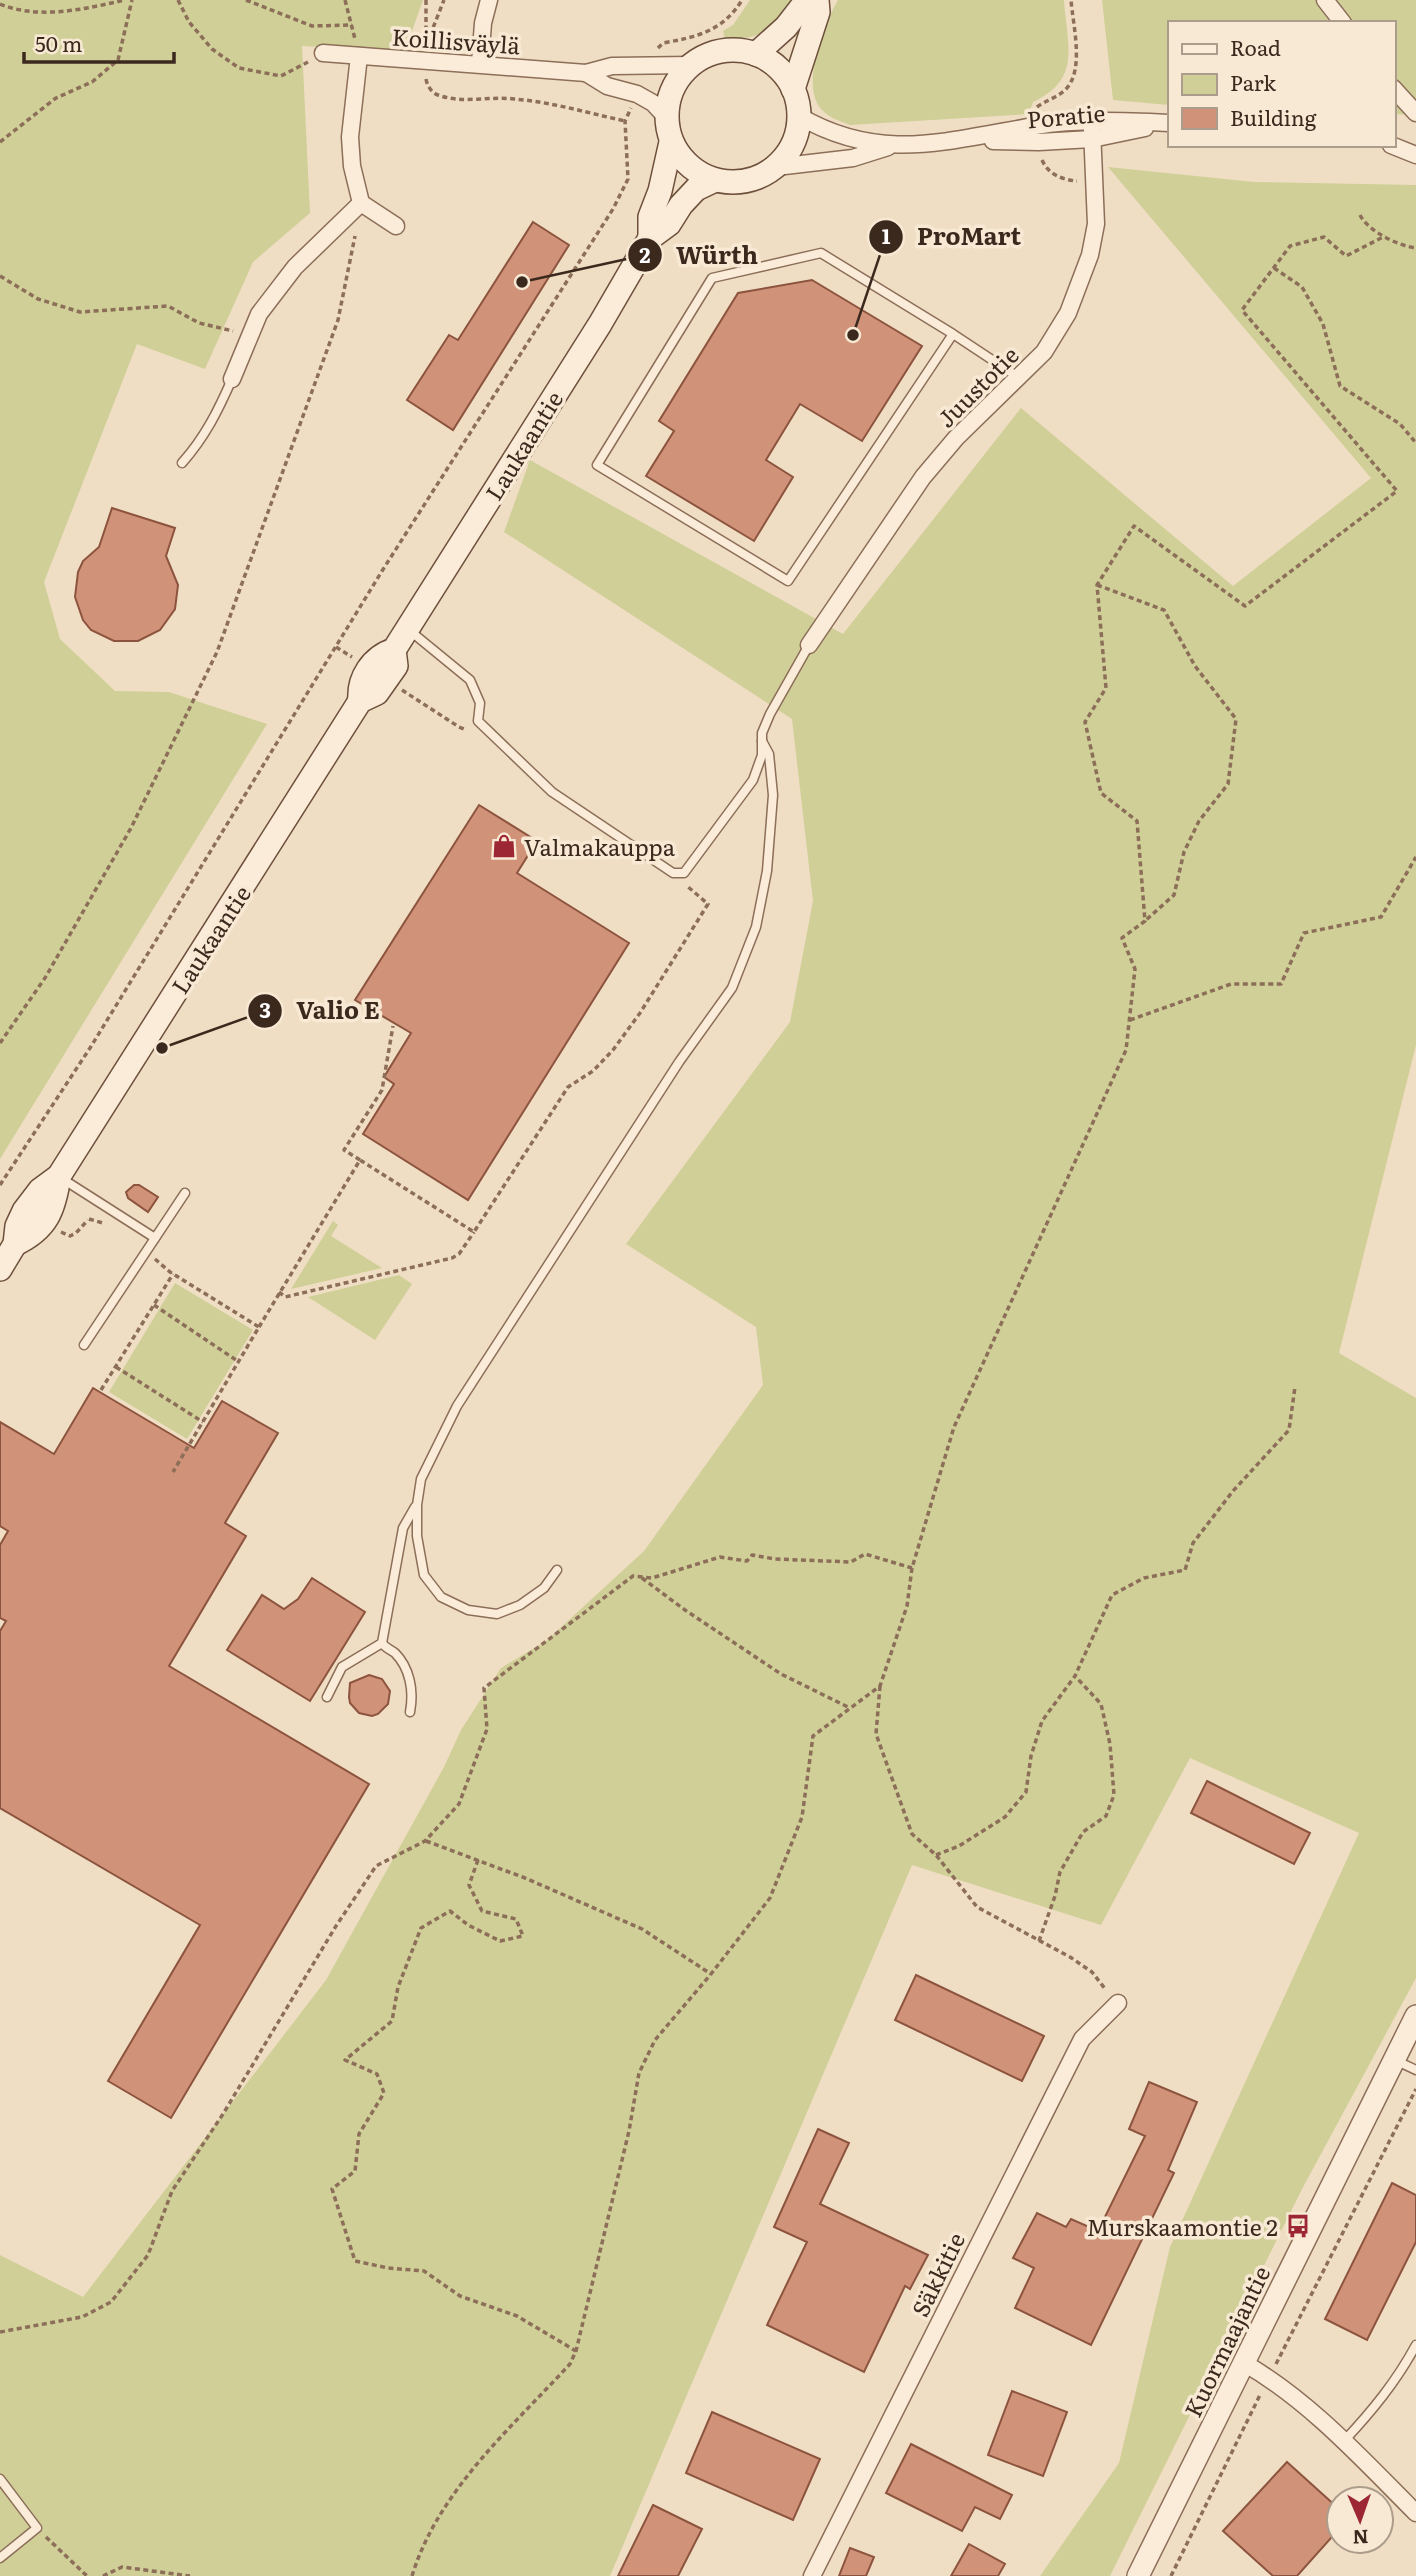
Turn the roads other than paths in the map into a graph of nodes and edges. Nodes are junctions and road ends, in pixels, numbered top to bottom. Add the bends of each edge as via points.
1 (489, 0) edge
2 (807, 0) edge
3 (817, 0) edge
4 (1325, 0) edge
5 (1341, 21) edge
6 (323, 53) road end
7 (756, 54) junction
8 (359, 56) junction
9 (480, 63) junction
10 (691, 65) junction
11 (586, 73) junction
12 (793, 89) junction
13 (1395, 90) edge
14 (1416, 113) edge
15 (799, 116) junction
16 (666, 117) junction
17 (1168, 123) edge
18 (1168, 123) edge
19 (1092, 134) junction
20 (966, 140) junction
21 (671, 142) junction
22 (893, 146) junction
23 (1395, 147) edge
24 (1416, 155) edge
25 (776, 167) junction
26 (715, 180) junction
27 (361, 203) junction
28 (396, 226) dead end
29 (650, 238) junction
30 (953, 334) junction
31 (1018, 377) junction
32 (232, 379) joint
33 (182, 463) dead end
34 (407, 629) junction
35 (810, 645) joint
36 (762, 741) junction
37 (59, 1176) junction
38 (185, 1194) dead end
39 (155, 1238) junction
40 (0, 1269) edge
41 (84, 1345) dead end
42 (417, 1505) junction
43 (556, 1570) dead end
44 (382, 1643) junction
45 (327, 1697) dead end
46 (410, 1712) dead end
47 (1118, 2003) road end
48 (1416, 2017) edge
49 (1395, 2060) junction
50 (1416, 2070) edge
51 (1416, 2345) edge
52 (1244, 2363) junction
53 (1344, 2441) junction
54 (0, 2479) edge
55 (1416, 2513) edge
56 (0, 2558) edge
57 (812, 2576) edge
58 (1138, 2576) edge

1 - 9 street
2 - 7 main road
3 - 12 main road via 818,12
4 - 5 street
6 - 8 street, Koillisväylä
7 - 10 main road via 722,51
7 - 12 main road via 778,68
8 - 9 street, Koillisväylä
8 - 27 street via 351,137
9 - 11 street, Koillisväylä
10 - 11 street, Koillisväylä via 612,66
10 - 16 main road via 673,88
11 - 16 street, Koillisväylä via 607,86 637,94
12 - 15 main road
13 - 14 street
15 - 22 street, Poratie via 830,132
15 - 25 main road via 793,144
16 - 21 main road
17 - 19 street, Poratie
18 - 20 street, Poratie via 1037,126
19 - 20 street, Poratie via 1039,142
19 - 31 street, Juustotie via 1096,224 1090,255 1069,313 1044,352
20 - 22 street, Poratie
21 - 26 main road via 697,172
21 - 29 main road, Laukaantie via 650,217
22 - 25 street, Poratie via 853,158
23 - 24 street
25 - 26 main road via 736,183
26 - 29 main road, Laukaantie via 696,189 670,224
27 - 28 street
27 - 32 street via 295,267 259,314
29 - 34 main road, Laukaantie
30 - 30 lane via 821,253 712,278 597,465 788,581
30 - 31 lane
31 - 35 street, Juustotie via 923,477
32 - 33 lane via 203,440
34 - 36 lane via 470,680 480,703 478,721 552,792 671,871 684,873 753,780
34 - 37 main road, Laukaantie via 394,650 379,655 378,674 359,685 360,701
35 - 36 lane via 770,714
36 - 42 lane via 769,754 773,795 766,871 756,927 732,988 679,1062 457,1406 421,1479
37 - 39 lane
37 - 40 main road, Laukaantie via 24,1211 15,1244
38 - 39 lane
39 - 41 lane
42 - 43 lane via 424,1575 441,1597 468,1610 497,1614 520,1605 544,1588
42 - 44 lane via 403,1528
44 - 45 lane via 342,1667
44 - 46 lane via 406,1668 411,1684
47 - 57 street, Säkkitie via 1082,2039
48 - 49 street, Kuormaajantie
49 - 50 lane
49 - 52 street, Kuormaajantie
51 - 53 lane via 1381,2402
52 - 53 street via 1269,2377
52 - 58 street, Kuormaajantie
53 - 55 street
54 - 56 lane via 37,2528

